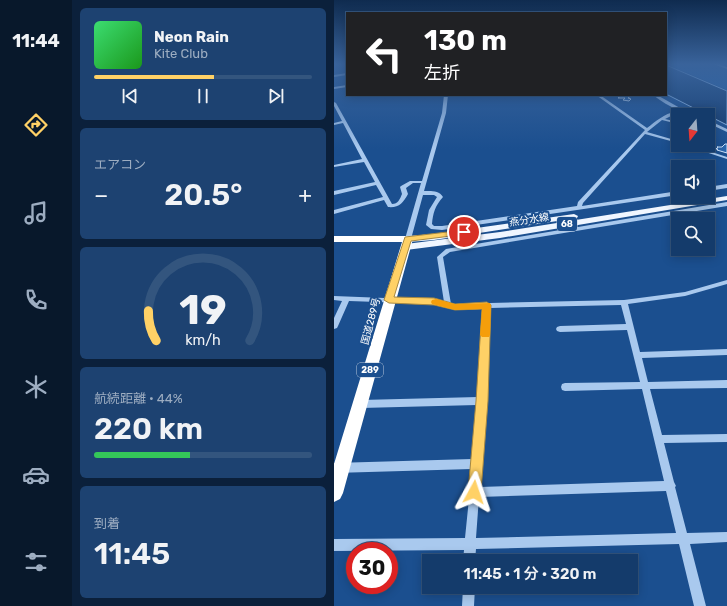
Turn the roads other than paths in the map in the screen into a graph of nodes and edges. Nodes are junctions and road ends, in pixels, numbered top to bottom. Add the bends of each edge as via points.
1 (446, 96) edge
2 (599, 96) edge
3 (656, 96) edge
4 (334, 103) edge
5 (677, 108) edge
6 (671, 115) edge
7 (661, 119) junction
8 (671, 121) edge
9 (344, 122) junction
10 (334, 124) edge
11 (715, 125) edge
12 (646, 131) junction
13 (727, 131) edge
14 (671, 140) edge
15 (711, 152) edge
16 (727, 158) edge
17 (365, 160) junction
18 (334, 166) edge
19 (424, 182) junction
20 (378, 183) junction
21 (727, 186) edge
22 (715, 188) edge
23 (421, 193) junction
24 (727, 193) edge
25 (334, 194) edge
26 (671, 194) edge
27 (715, 195) edge
28 (386, 198) junction
29 (727, 198) edge
30 (671, 201) edge
31 (727, 204) edge
32 (579, 208) junction
33 (334, 212) edge
34 (334, 239) edge
35 (407, 243) junction
36 (334, 245) edge
37 (727, 282) edge
38 (334, 298) edge
39 (346, 299) junction
40 (389, 300) junction
41 (624, 302) junction
42 (448, 305) junction
43 (487, 305) junction
44 (334, 326) edge
45 (630, 327) junction
46 (560, 329) dead end
47 (727, 352) edge
48 (638, 356) junction
49 (727, 384) edge
50 (646, 386) junction
51 (565, 387) dead end
52 (482, 401) junction
53 (361, 404) junction
54 (727, 438) edge
55 (659, 439) junction
56 (477, 464) junction
57 (338, 468) edge
58 (671, 486) junction
59 (474, 492) junction
60 (334, 494) edge
61 (727, 537) edge
62 (684, 538) junction
63 (470, 544) junction
64 (334, 545) edge
65 (469, 554) edge
66 (469, 594) edge
67 (468, 606) edge
68 (700, 606) edge

1 - 19 street via 444,113
2 - 12 street
3 - 5 street
4 - 9 street
6 - 7 street
7 - 8 street
7 - 12 street
9 - 10 street
9 - 17 street
11 - 13 street
12 - 14 street
12 - 32 street via 580,203
15 - 16 street
17 - 18 street
17 - 20 street
19 - 23 street
19 - 28 street via 412,182 403,187 405,194 399,205 390,206
20 - 25 street
20 - 28 street
21 - 22 street
23 - 32 street via 434,193 440,197 430,212 429,224 433,228
23 - 35 street
24 - 27 main road
26 - 32 street
28 - 33 street
29 - 35 main road, 燕分水線 / 68 via 500,235
30 - 35 main road, 燕分水線 / 68
31 - 42 street via 448,250 440,257
34 - 35 highway
35 - 36 highway
35 - 40 highway, 国道289号 / 289
37 - 41 street via 685,294
38 - 39 street
39 - 40 street
39 - 44 street
40 - 42 street
40 - 53 highway, 国道289号 / 289
41 - 43 street
41 - 45 street
42 - 43 street
43 - 52 street
45 - 46 street
45 - 48 street
47 - 48 street
48 - 50 street
49 - 50 street
50 - 51 street
50 - 55 street
52 - 53 street
52 - 56 street
53 - 57 highway, 国道289号 / 289
54 - 55 street
55 - 58 street
56 - 57 street
56 - 59 street
57 - 60 highway, 国道289号 / 289
58 - 59 street
58 - 62 street
59 - 63 street
61 - 62 street
62 - 63 street
62 - 68 street
63 - 64 street
63 - 65 street
66 - 67 street

